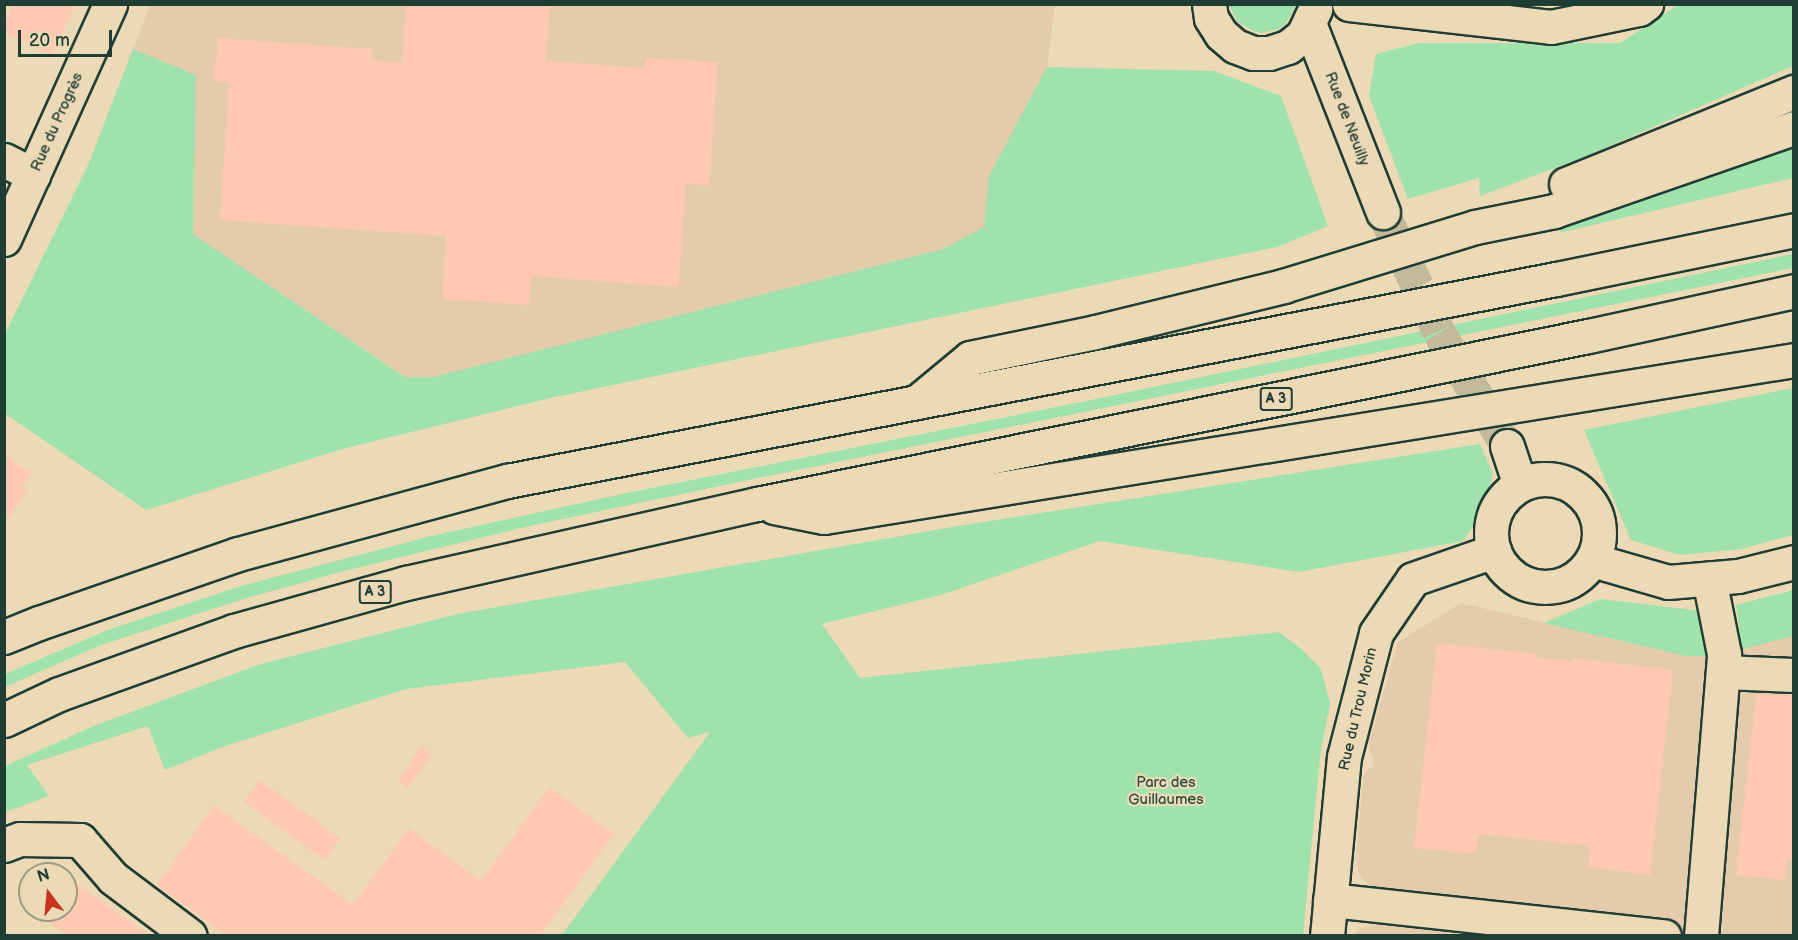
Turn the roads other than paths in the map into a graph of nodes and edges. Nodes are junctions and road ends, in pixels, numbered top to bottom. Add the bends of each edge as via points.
1 (110, 4) edge
2 (1209, 4) edge
3 (1349, 4) edge
4 (1646, 4) edge
5 (1517, 14) edge
6 (1313, 16) edge
7 (1794, 92) edge
8 (1794, 128) edge
9 (4, 160) edge
10 (33, 176) junction
11 (1383, 212) tunnel mouth
12 (1475, 227) junction
13 (1794, 230) edge
14 (4, 239) edge
15 (1794, 291) edge
16 (1794, 360) edge
17 (916, 404) junction
18 (1507, 446) tunnel mouth
19 (1520, 484) junction
20 (757, 504) junction
21 (1494, 551) junction
22 (1592, 560) junction
23 (1794, 562) edge
24 (1709, 578) junction
25 (4, 638) edge
26 (1723, 672) junction
27 (1794, 675) edge
28 (4, 720) edge
29 (4, 845) edge
30 (1330, 900) junction
31 (190, 936) edge
32 (1327, 936) edge
33 (1664, 936) edge
34 (1701, 936) edge

1 - 10 main road, Rue du Progrès
2 - 6 main road, Rue de Neuilly via 1211,18 1221,34 1235,46 1253,53 1288,47 1304,35
3 - 5 main road
4 - 5 main road via 1640,9 1551,27
6 - 11 main road, Rue de Neuilly
7 - 12 main road via 1545,193
8 - 12 main road via 1554,211
9 - 10 main road
10 - 14 main road, Rue du Progrès
12 - 17 main road via 1283,286 970,358
13 - 17 main road
15 - 20 main road, A 3
16 - 20 main road via 824,517
17 - 25 main road via 507,481 238,554 39,622
18 - 19 main road
19 - 21 main road via 1498,506 1491,528
19 - 22 main road via 1535,480 1565,483 1590,501 1600,531
20 - 28 main road, A 3 via 406,583 234,631 59,694
21 - 22 main road via 1511,576 1540,587 1556,587 1570,581
21 - 30 main road, Rue du Trou Morin via 1413,579 1376,633 1344,757
22 - 24 main road via 1668,582
23 - 24 main road via 1738,576
24 - 26 main road via 1724,654
26 - 27 main road
26 - 34 main road
29 - 31 main road via 20,838 80,840 113,878
30 - 32 main road, Rue du Trou Morin
30 - 33 main road

